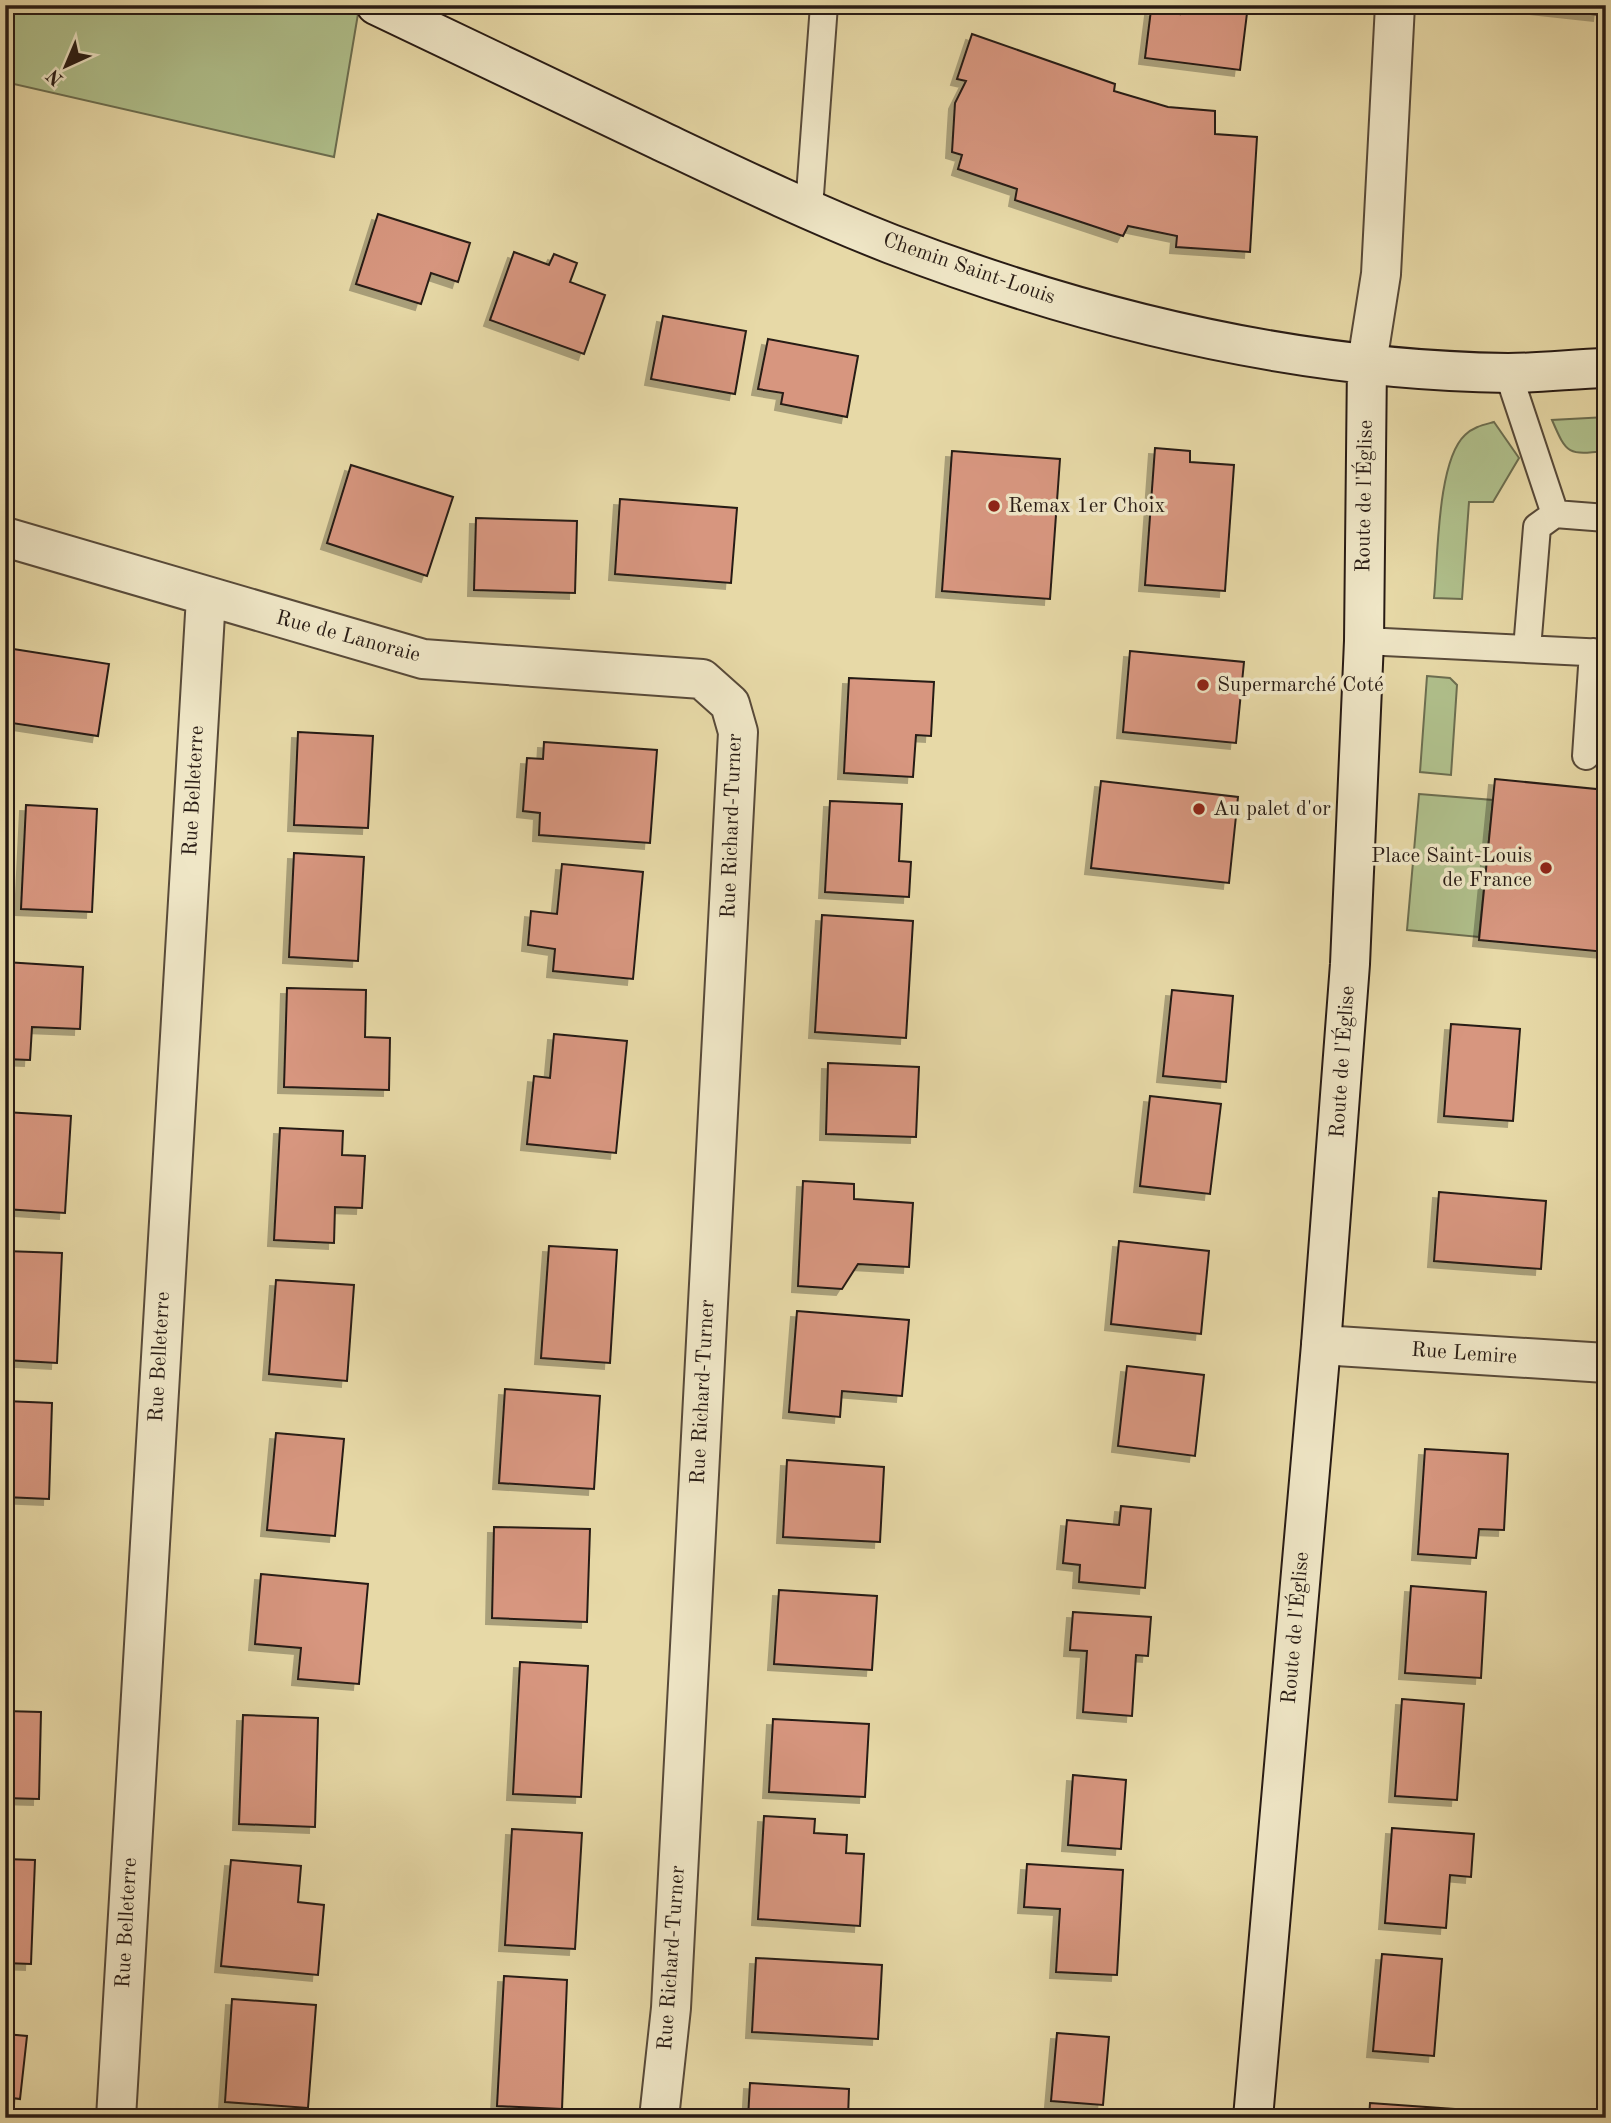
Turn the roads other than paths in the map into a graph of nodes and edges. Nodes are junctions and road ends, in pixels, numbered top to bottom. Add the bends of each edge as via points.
1 (376, 5) edge
2 (824, 5) edge
3 (1395, 5) edge
4 (808, 208) junction
5 (1367, 363) junction
6 (1606, 368) edge
7 (1508, 373) junction
8 (1555, 514) junction
9 (1606, 518) edge
10 (5, 537) edge
11 (206, 597) junction
12 (1364, 641) junction
13 (1527, 649) junction
14 (1600, 653) edge
15 (702, 679) joint
16 (1586, 756) dead end
17 (1321, 1345) junction
18 (1606, 1363) edge
19 (116, 2118) edge
20 (659, 2118) edge
21 (1253, 2118) edge

1 - 4 street, Chemin Saint-Louis
2 - 4 lane
3 - 5 street, Route de l'Église via 1381,274
4 - 5 street, Chemin Saint-Louis via 1038,295 1198,337
5 - 7 street, Chemin Saint-Louis
5 - 12 street, Route de l'Église
6 - 7 street, Chemin Saint-Louis
7 - 8 lane
8 - 9 lane
8 - 13 lane via 1537,527
10 - 11 street, Rue de Lanoraie
11 - 15 street, Rue de Lanoraie via 423,659
11 - 19 street, Rue Belleterre
12 - 13 lane
12 - 17 street, Route de l'Église via 1350,964
13 - 14 lane
14 - 16 lane
15 - 20 street, Rue Richard-Turner via 730,704 738,732 671,2008
17 - 18 street, Rue Lemire
17 - 21 street, Route de l'Église

